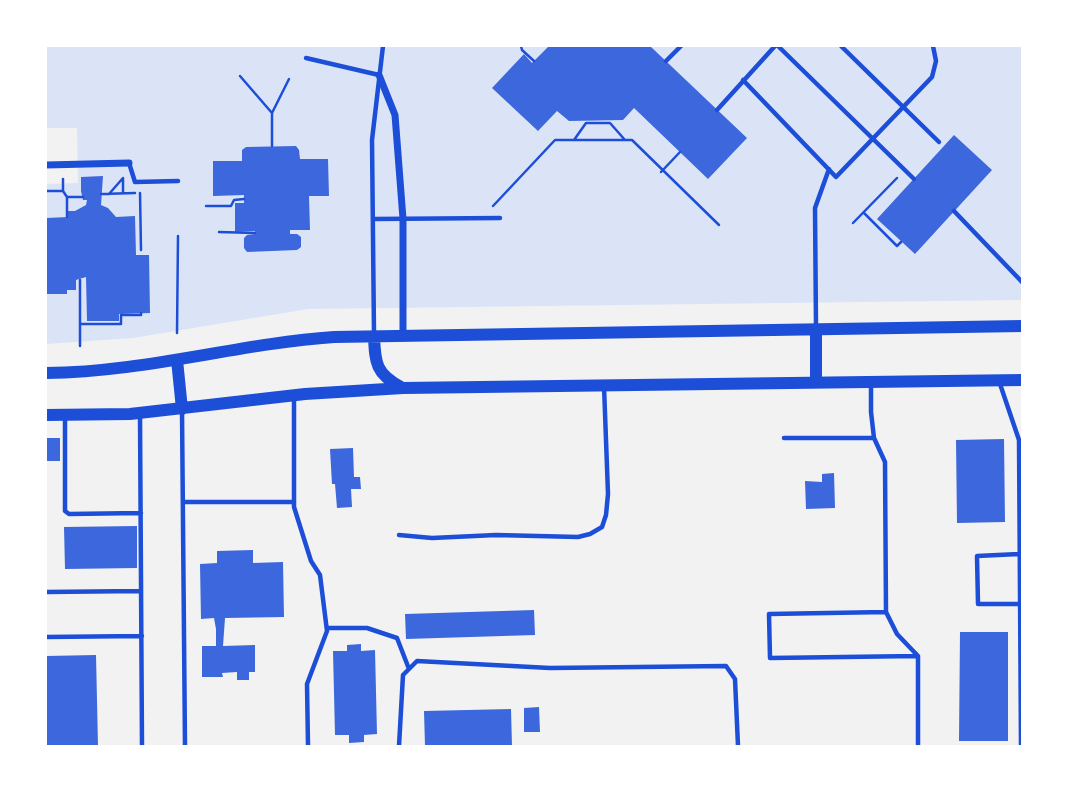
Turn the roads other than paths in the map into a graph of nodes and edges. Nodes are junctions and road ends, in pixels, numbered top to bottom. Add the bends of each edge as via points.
1 (383, 46) edge
2 (681, 46) edge
3 (776, 46) edge
4 (841, 46) edge
5 (933, 46) edge
6 (306, 58) dead end
7 (666, 61) dead end
8 (379, 75) junction
9 (743, 80) junction
10 (904, 107) junction
11 (717, 110) dead end
12 (873, 139) junction
13 (939, 142) dead end
14 (129, 163) joint
15 (46, 165) edge
16 (829, 169) junction
17 (914, 179) dead end
18 (178, 181) dead end
19 (954, 211) dead end
20 (500, 218) dead end
21 (373, 219) junction
22 (403, 219) junction
23 (1023, 283) edge
24 (1023, 326) edge
25 (816, 330) junction
26 (374, 336) junction
27 (403, 336) junction
28 (177, 360) junction
29 (46, 373) edge
30 (999, 380) junction
31 (1023, 380) edge
32 (816, 382) junction
33 (871, 382) junction
34 (604, 386) junction
35 (403, 387) junction
36 (294, 395) junction
37 (182, 408) junction
38 (140, 413) junction
39 (46, 415) edge
40 (65, 415) junction
41 (784, 438) dead end
42 (874, 438) junction
43 (183, 502) junction
44 (294, 502) junction
45 (141, 513) junction
46 (400, 535) dead end
47 (1019, 554) junction
48 (141, 591) junction
49 (46, 592) edge
50 (1018, 604) junction
51 (886, 612) junction
52 (327, 628) junction
53 (142, 636) junction
54 (46, 637) edge
55 (918, 656) junction
56 (409, 669) junction
57 (142, 747) edge
58 (185, 747) edge
59 (308, 747) edge
60 (399, 747) edge
61 (738, 747) edge
62 (918, 747) edge
63 (1021, 747) edge

1 - 8 lane
2 - 7 lane
3 - 9 lane
3 - 12 lane
4 - 10 lane
5 - 10 lane via 932,77
6 - 8 lane
8 - 21 lane via 372,140
8 - 22 street via 395,115
9 - 11 lane
9 - 16 lane
10 - 12 lane
10 - 13 lane
12 - 16 lane via 836,177
12 - 17 lane
14 - 15 street
14 - 18 lane via 135,181
16 - 25 lane via 814,208
19 - 23 lane
20 - 22 lane
21 - 22 lane
21 - 26 lane
22 - 27 street
24 - 25 main road
25 - 27 main road
25 - 32 main road
26 - 27 main road
26 - 28 main road via 298,339
26 - 35 main road via 377,367 387,380
28 - 29 main road via 126,369
28 - 37 main road
30 - 31 main road
30 - 33 main road
30 - 47 lane via 1018,440
32 - 33 main road
32 - 34 main road
33 - 42 lane
34 - 35 main road
34 - 46 lane via 608,494 602,527 578,537
35 - 36 main road
36 - 37 main road
36 - 44 lane
37 - 38 main road
37 - 43 lane
38 - 40 main road
38 - 45 lane
39 - 40 main road
40 - 45 lane via 65,511
41 - 42 lane
42 - 51 lane via 885,462
43 - 44 lane
43 - 58 lane
44 - 52 lane via 311,561 320,575
45 - 48 lane
47 - 50 lane
47 - 50 lane via 977,556 978,604
48 - 49 lane
48 - 53 lane
50 - 63 lane
51 - 55 lane via 897,634
51 - 55 lane via 769,614 769,658
52 - 56 lane via 367,628 397,638
52 - 59 lane via 307,684
53 - 54 lane
53 - 57 lane
55 - 62 lane
56 - 60 lane via 403,675
56 - 61 lane via 417,661 550,668 726,666 735,680

